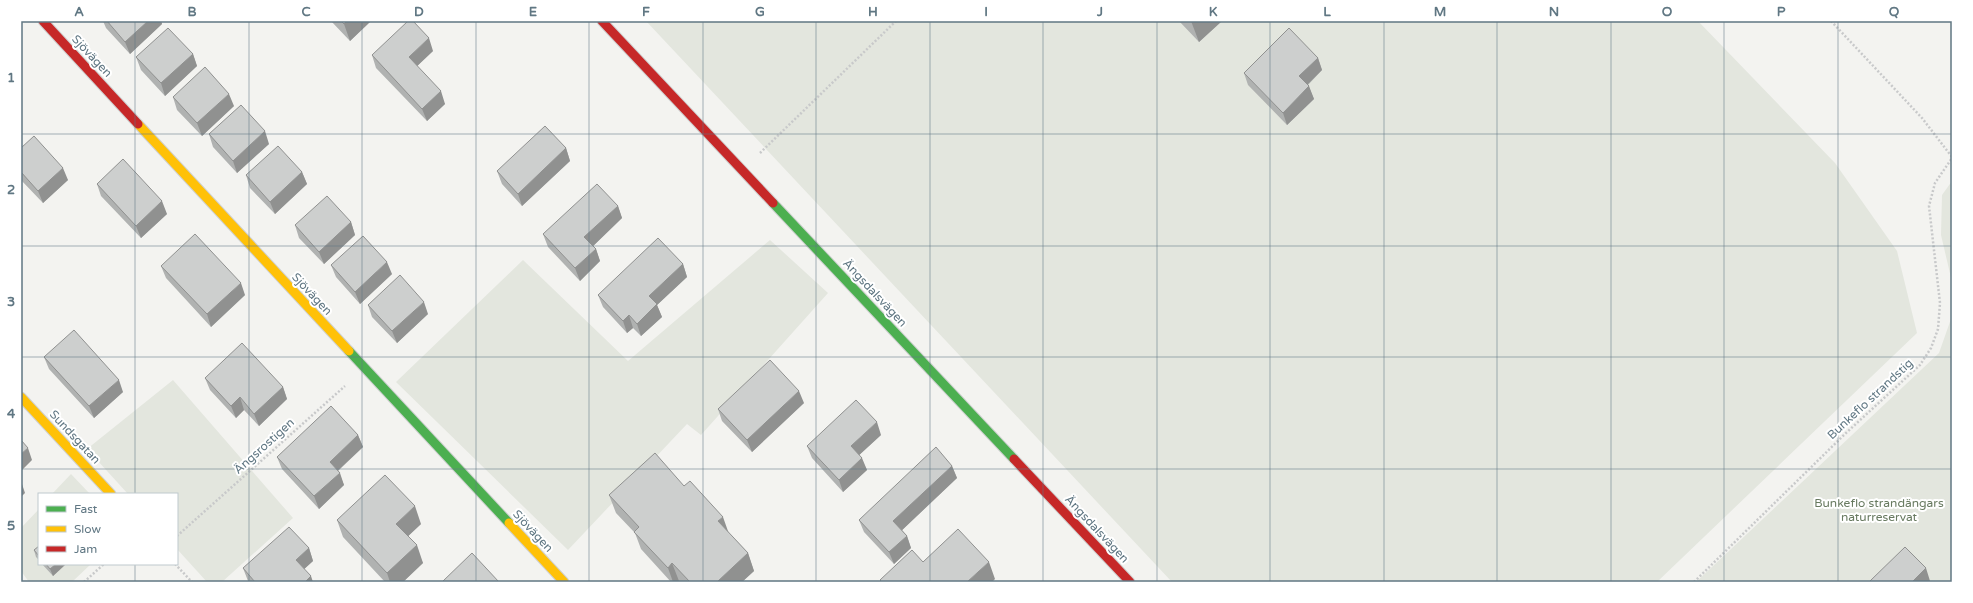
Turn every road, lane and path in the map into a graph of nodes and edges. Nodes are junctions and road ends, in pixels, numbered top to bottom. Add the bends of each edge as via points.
1 (43, 21) edge
2 (602, 21) edge
3 (896, 21) edge
4 (1831, 21) edge
5 (1952, 157) edge
6 (743, 170) junction
7 (364, 368) junction
8 (21, 397) edge
9 (110, 493) edge
10 (178, 535) edge
11 (103, 565) edge
12 (176, 565) edge
13 (84, 582) edge
14 (192, 582) edge
15 (564, 582) edge
16 (1130, 582) edge
17 (1694, 582) edge

1 - 7 street, Sjövägen
2 - 6 street, Ängsdalsvägen
3 - 6 path
4 - 5 path via 1922,118
5 - 17 path, Bunkeflo strandstig via 1935,183 1929,206 1940,303 1938,329 1932,348 1920,365 1846,433
6 - 16 street, Ängsdalsvägen
7 - 10 path, Ängsrostigen
7 - 15 street, Sjövägen
8 - 9 street, Sundsgatan
11 - 13 path
12 - 14 path

